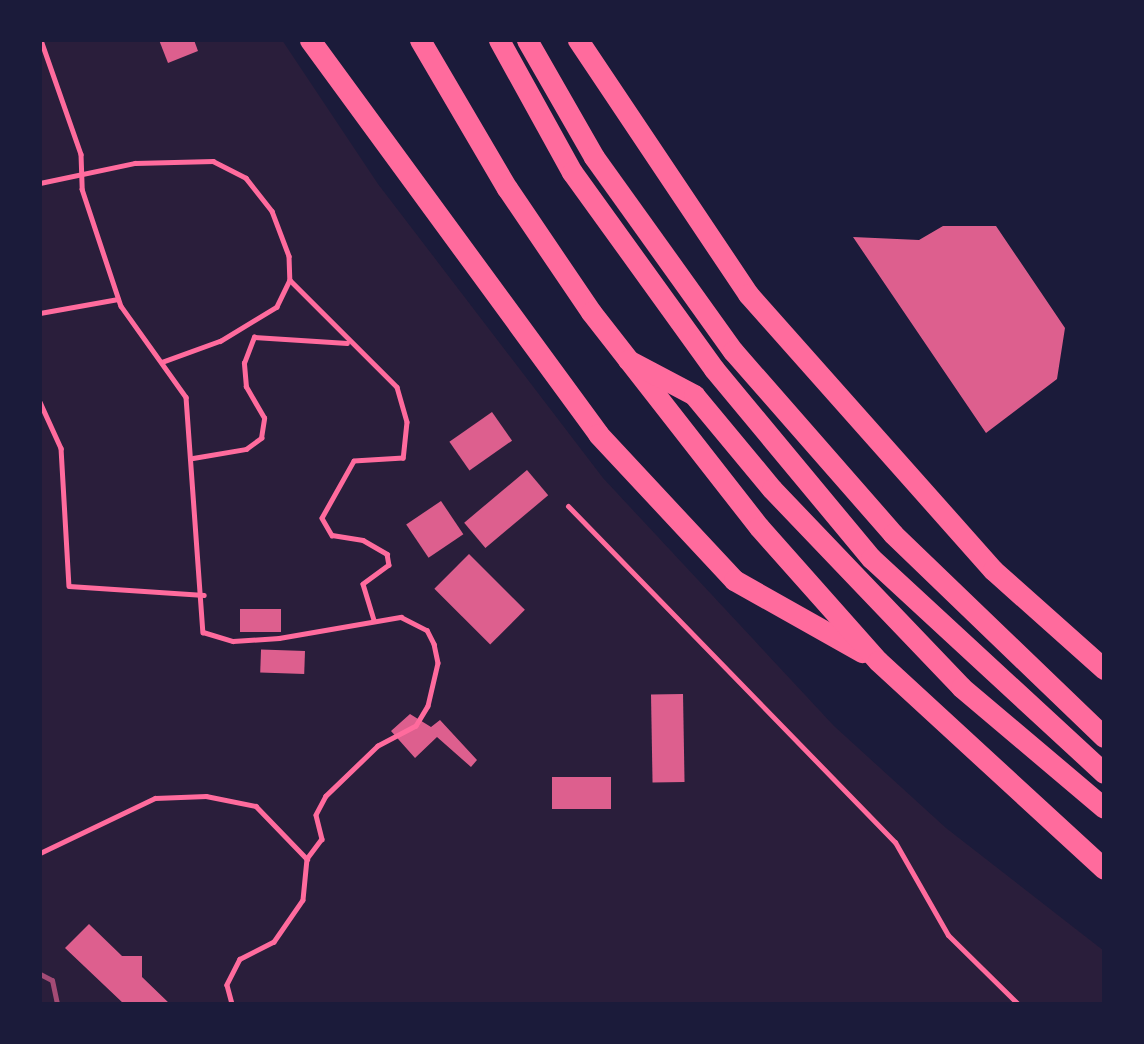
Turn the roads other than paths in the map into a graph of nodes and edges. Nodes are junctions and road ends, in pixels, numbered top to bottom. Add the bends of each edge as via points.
1 (310, 40) edge
2 (420, 40) edge
3 (499, 40) edge
4 (527, 40) edge
5 (578, 40) edge
6 (624, 358) junction
7 (568, 506) dead end
8 (878, 661) junction
9 (1104, 669) edge
10 (1104, 737) edge
11 (1104, 773) edge
12 (1104, 808) edge
13 (1104, 869) edge
14 (1018, 1004) edge

1 - 8 highway via 598,434 734,580
2 - 6 highway via 507,188
3 - 11 highway via 572,172 732,390 871,558
4 - 10 highway via 594,157 733,351 893,534
5 - 9 highway via 748,294 993,570
6 - 8 highway via 759,527
6 - 12 highway via 694,395 772,489 961,687
7 - 14 lane via 895,842 948,935
8 - 13 highway

